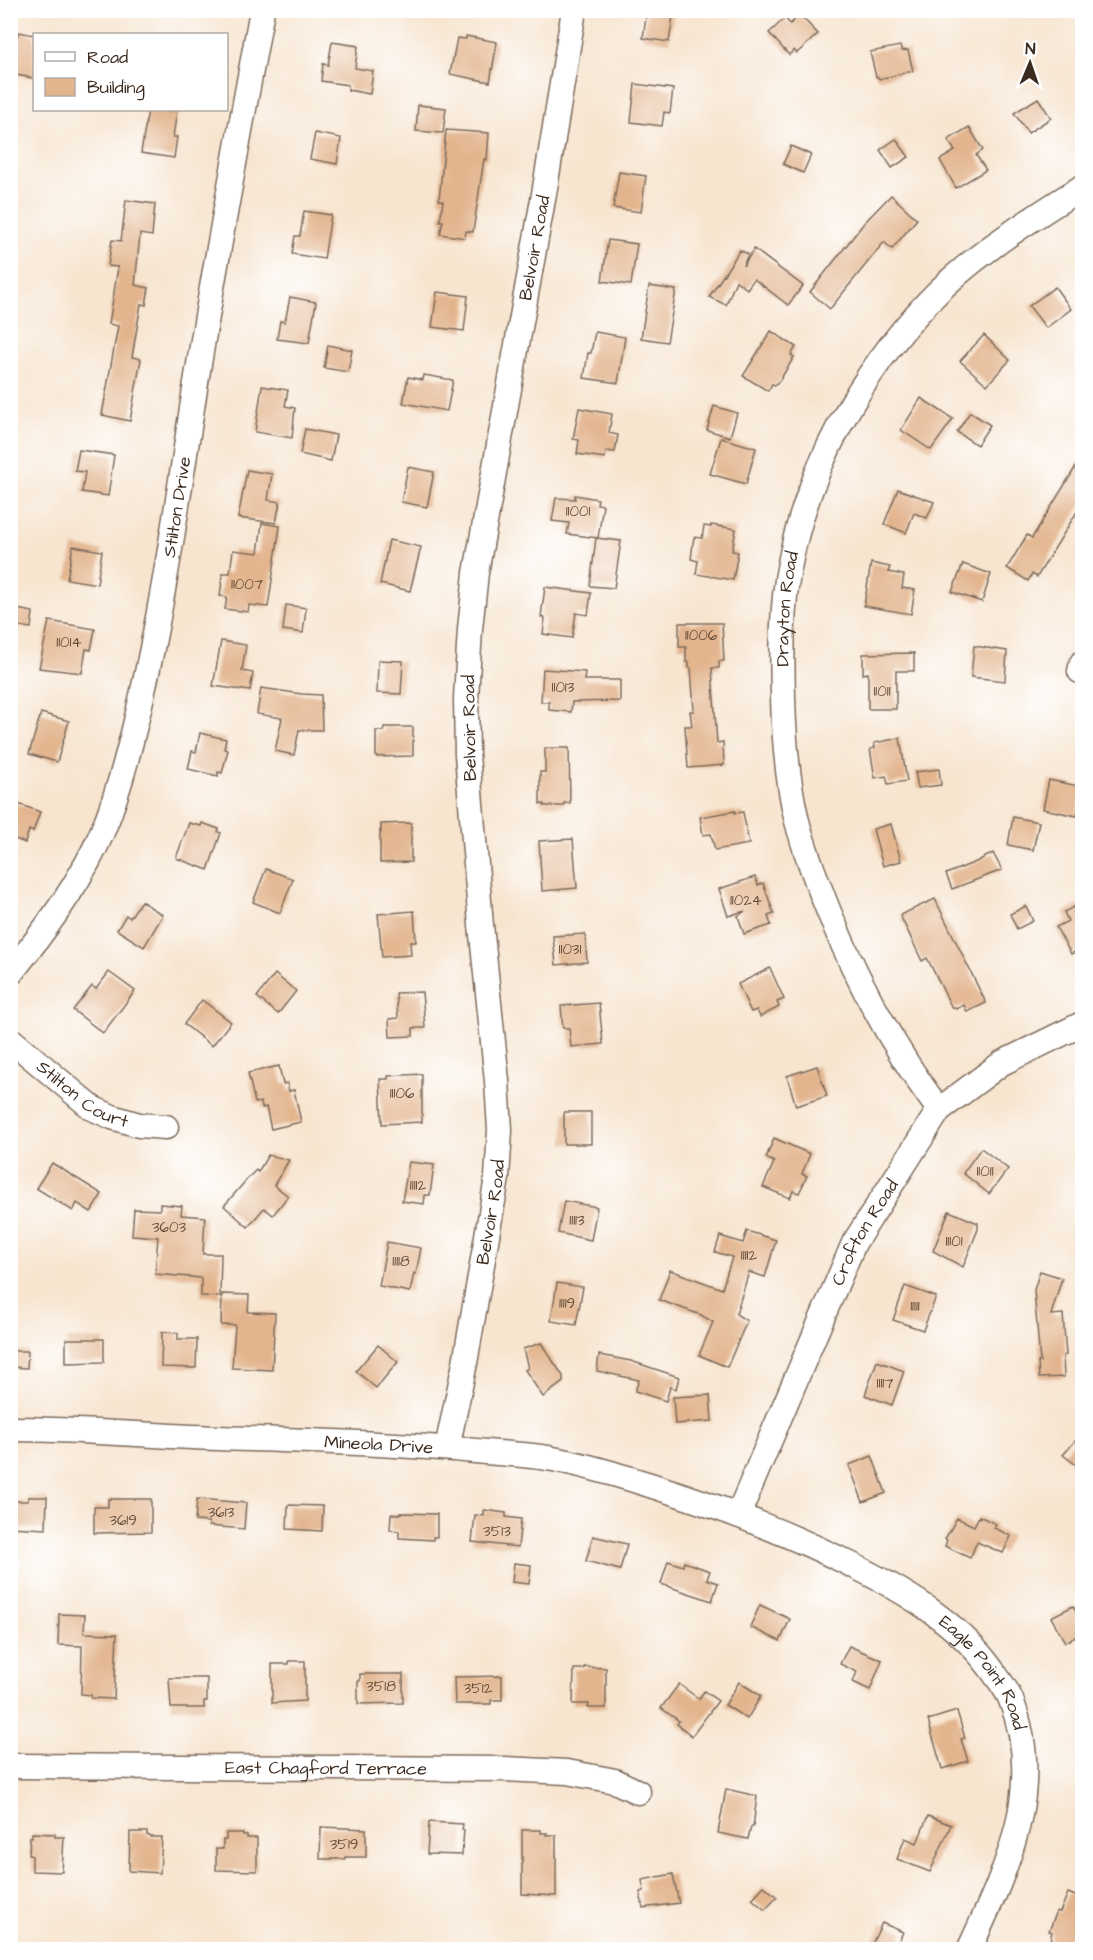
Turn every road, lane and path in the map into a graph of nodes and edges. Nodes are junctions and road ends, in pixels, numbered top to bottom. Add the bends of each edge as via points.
1 (262, 10) edge
2 (574, 10) edge
3 (1083, 187) edge
4 (10, 974) edge
5 (1083, 1024) edge
6 (10, 1039) edge
7 (939, 1110) junction
8 (166, 1127) dead end
9 (10, 1430) edge
10 (447, 1448) junction
11 (738, 1515) junction
12 (10, 1766) edge
13 (638, 1792) dead end
14 (969, 1950) edge

1 - 4 street, Stilton Drive via 153,645 128,752 95,847 71,891
2 - 10 street, Belvoir Road via 478,561 470,629 467,755 500,1130 497,1178
3 - 7 street, Drayton Road via 964,268 896,338 842,420 820,466 790,563 782,666 788,771 797,820 811,867 847,956 909,1070
5 - 7 street, Crofton Road via 1002,1063
6 - 8 street, Stilton Court via 92,1108 139,1125
7 - 11 street, Crofton Road via 854,1244
9 - 10 street, Mineola Drive
10 - 11 street, Mineola Drive via 551,1459 598,1469
11 - 14 street, Eagle Point Road via 878,1578 934,1612 989,1664 1010,1696 1022,1742 1022,1810 1014,1843
12 - 13 street, East Chagford Terrace via 504,1769 567,1772 615,1781

